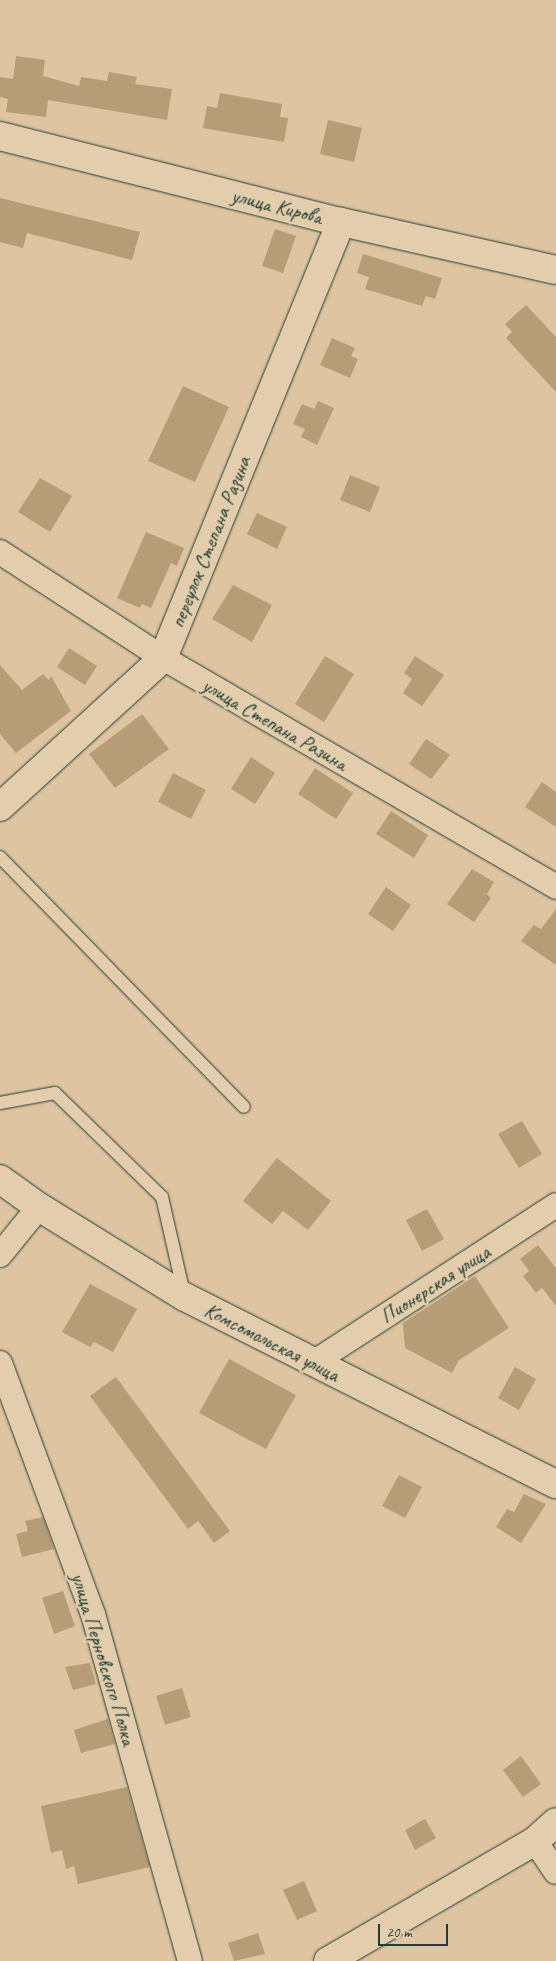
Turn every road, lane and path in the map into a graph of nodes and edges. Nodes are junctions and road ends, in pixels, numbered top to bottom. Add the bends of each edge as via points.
1 (0, 136) edge
2 (341, 222) junction
3 (556, 270) edge
4 (0, 552) edge
5 (163, 658) junction
6 (0, 808) edge
7 (0, 857) edge
8 (556, 887) edge
9 (0, 1103) edge
10 (244, 1107) dead end
11 (0, 1179) edge
12 (556, 1204) edge
13 (39, 1207) junction
14 (0, 1255) edge
15 (184, 1296) junction
16 (0, 1363) edge
17 (313, 1363) junction
18 (556, 1484) edge
19 (556, 1822) edge
20 (535, 1841) junction
21 (556, 1872) edge
22 (190, 1961) edge
23 (328, 1961) edge

1 - 2 street, улица Кирова
2 - 3 street, улица Кирова
2 - 5 street, переулок Степана Разина
4 - 5 street, улица Степана Разина
5 - 6 street, переулок Степана Разина
5 - 8 street, улица Степана Разина
7 - 10 lane
9 - 15 lane via 55,1093 162,1197
11 - 13 street, Комсомольская улица
12 - 17 street, Пионерская улица
13 - 14 street
13 - 15 street, Комсомольская улица
15 - 17 street, Комсомольская улица
16 - 22 street, улица Перновского Полка via 93,1614
17 - 18 street, Комсомольская улица
19 - 20 street
20 - 21 street
20 - 23 street

